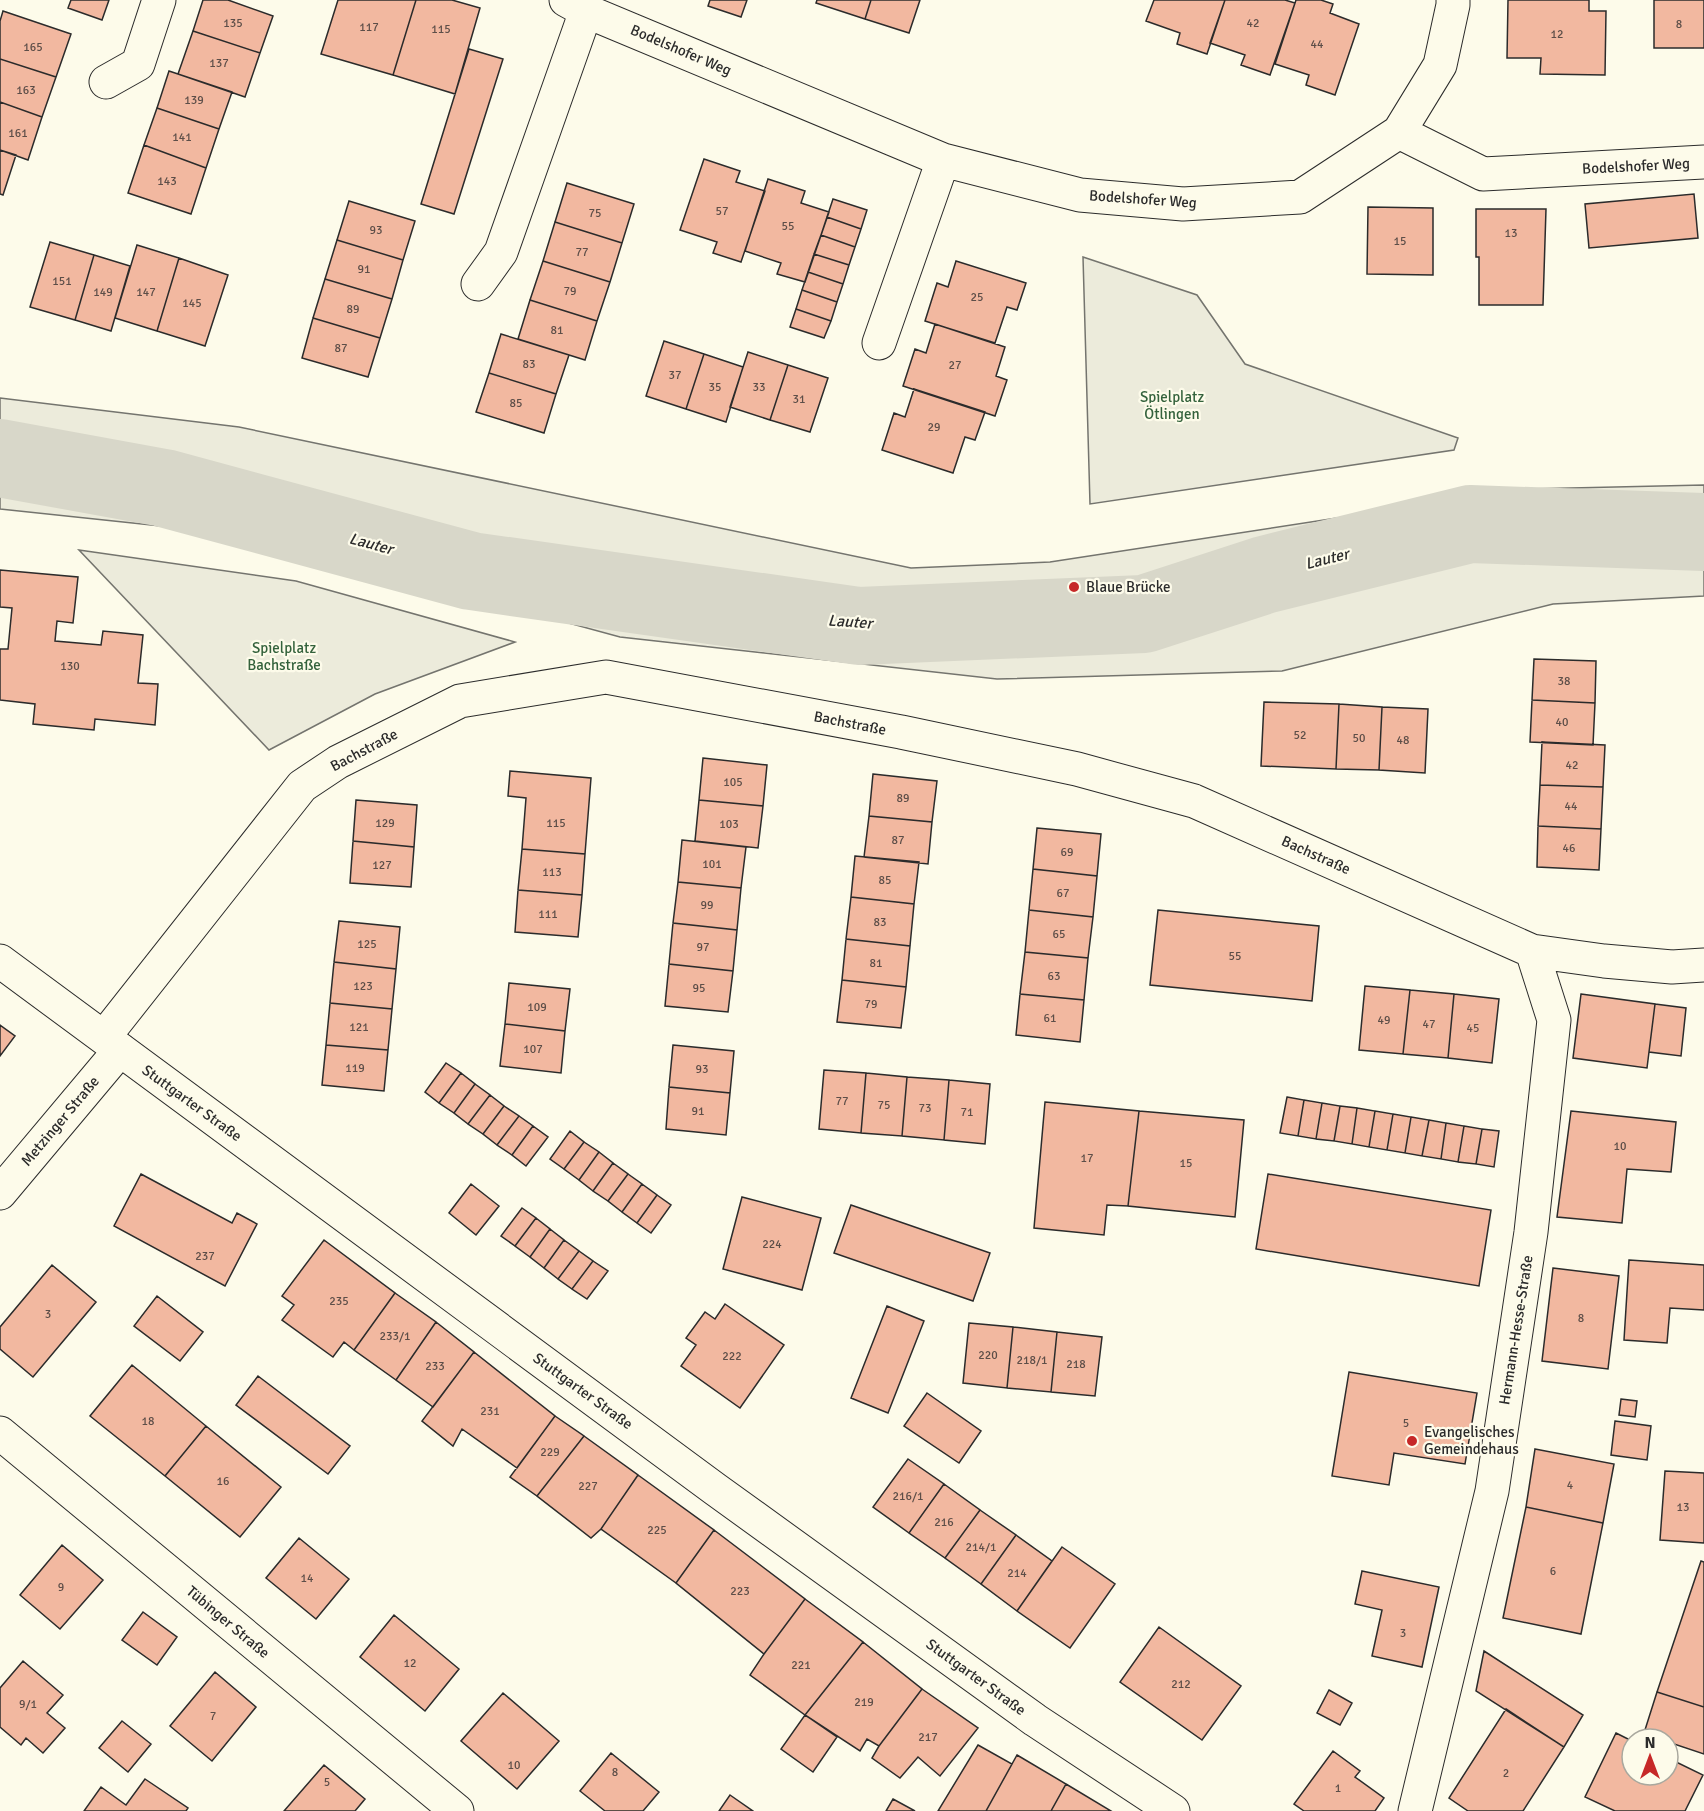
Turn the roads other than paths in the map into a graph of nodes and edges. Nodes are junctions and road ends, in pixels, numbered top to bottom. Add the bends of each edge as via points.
1 (159, 0) edge
2 (1453, 0) edge
3 (576, 5) edge
4 (106, 82) dead end
5 (1399, 132) junction
6 (943, 160) junction
7 (1704, 162) edge
8 (478, 284) dead end
9 (879, 344) dead end
10 (1532, 951) junction
11 (0, 961) edge
12 (1704, 965) edge
13 (112, 1043) junction
14 (0, 1193) edge
15 (0, 1433) edge
16 (457, 1811) edge
17 (1173, 1811) edge
18 (1414, 1811) edge

1 - 4 street via 138,64
2 - 5 street, Bodelshofer Weg via 1440,65
3 - 6 street, Bodelshofer Weg
3 - 8 street, Bodelshofer Weg via 501,252
5 - 6 street, Bodelshofer Weg via 1300,197 1183,204 1080,195
5 - 7 street, Bodelshofer Weg via 1483,174
6 - 9 street
10 - 12 street, Bachstraße via 1661,966
10 - 13 street, Bachstraße via 1194,801 1054,764 606,677 460,701 338,762 302,786
10 - 18 street, Hermann-Hesse-Straße via 1554,1020 1531,1232 1492,1491
11 - 13 street, Stuttgarter Straße
13 - 14 street, Metzinger Straße
13 - 17 street, Stuttgarter Straße via 1005,1699
15 - 16 street, Tübinger Straße

